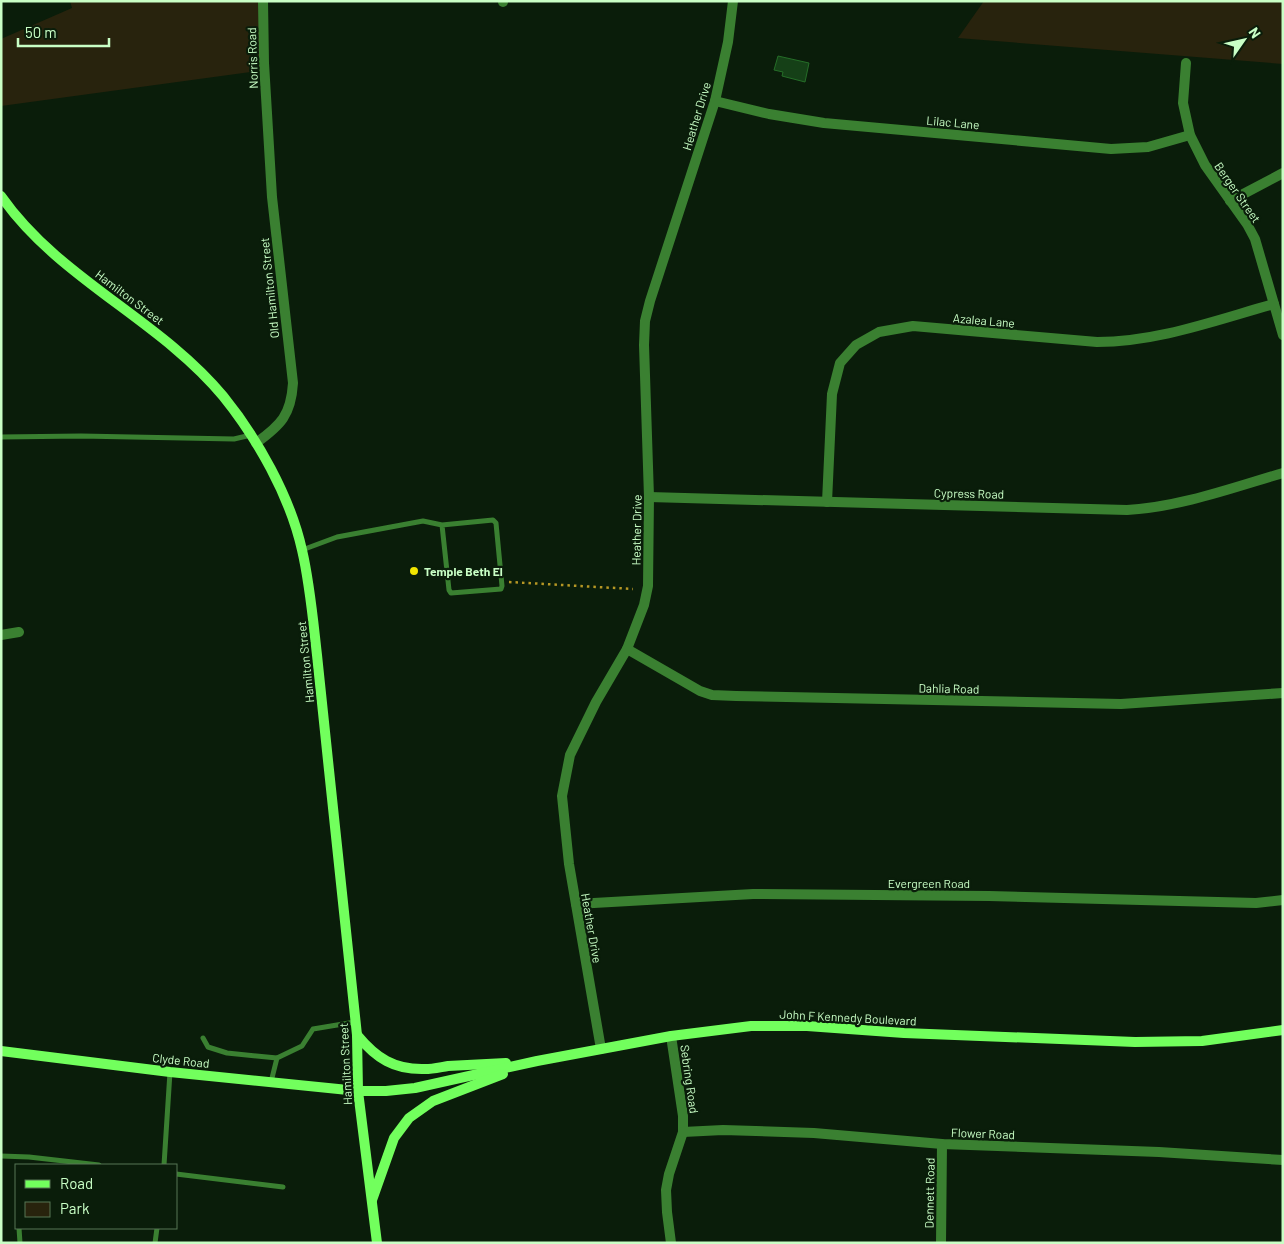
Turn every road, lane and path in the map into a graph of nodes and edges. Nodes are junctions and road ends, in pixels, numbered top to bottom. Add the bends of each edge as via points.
1 (263, 1) edge
2 (733, 1) edge
3 (1186, 63) dead end
4 (715, 101) junction
5 (267, 115) joint
6 (1190, 135) junction
7 (1283, 173) edge
8 (1, 196) edge
9 (1230, 202) junction
10 (1274, 304) junction
11 (1283, 335) edge
12 (1, 437) edge
13 (253, 439) junction
14 (1283, 472) edge
15 (649, 496) junction
16 (828, 502) junction
17 (442, 525) junction
18 (302, 550) junction
19 (502, 582) junction
20 (633, 589) dead end
21 (19, 632) dead end
22 (1, 635) edge
23 (626, 649) junction
24 (1283, 694) edge
25 (1283, 900) edge
26 (576, 904) junction
27 (355, 1022) junction
28 (1283, 1030) edge
29 (356, 1035) junction
30 (671, 1036) junction
31 (203, 1038) dead end
32 (601, 1049) junction
33 (1, 1051) edge
34 (277, 1058) junction
35 (537, 1061) junction
36 (170, 1072) junction
37 (271, 1082) junction
38 (358, 1091) junction
39 (683, 1132) junction
40 (942, 1144) junction
41 (1, 1156) edge
42 (29, 1158) junction
43 (1283, 1160) edge
44 (28, 1164) edge
45 (90, 1164) edge
46 (164, 1164) edge
47 (178, 1174) edge
48 (283, 1187) dead end
49 (372, 1202) junction
50 (20, 1229) edge
51 (157, 1229) edge
52 (20, 1243) edge
53 (155, 1243) edge
54 (377, 1243) edge
55 (671, 1243) edge
56 (941, 1243) edge

1 - 5 street, Norris Road
2 - 4 street, Heather Drive
3 - 6 street, Berger Street via 1183,103
4 - 6 street, Lilac Lane via 824,123 1111,149 1148,147
4 - 15 street, Heather Drive via 645,321
5 - 13 street, Old Hamilton Street via 272,197 293,383 289,410 275,429
6 - 9 street, Berger Street
7 - 9 street
8 - 13 street, Hamilton Street via 66,263 187,358 224,397
9 - 10 street, Berger Street via 1256,239
10 - 11 street, Berger Street
10 - 16 street, Azalea Lane via 1163,336 1122,342 913,326 879,332 856,345 840,363 836,374 832,394
12 - 13 lane
13 - 18 street, Hamilton Street via 282,494
14 - 16 street, Cypress Road via 1220,492 1148,509
15 - 16 street, Cypress Road
15 - 23 street, Heather Drive via 648,586
17 - 18 lane via 423,521 337,536
17 - 19 lane via 493,520 496,523
17 - 19 lane via 451,593 501,589
18 - 27 street, Hamilton Street via 314,624
19 - 20 path
21 - 22 street
23 - 24 street, Dahlia Road via 700,692 736,696 1121,704
23 - 26 street, Heather Drive via 570,755 566,773 562,796
25 - 26 street, Evergreen Road via 1256,903 753,894
26 - 32 street, Heather Drive
27 - 29 street, Hamilton Street
27 - 34 lane via 313,1029 302,1046
28 - 30 street, John F Kennedy Boulevard via 1202,1041 1135,1042 904,1034 807,1026 751,1026
29 - 35 street via 369,1050 384,1060 406,1068
29 - 38 street, Hamilton Street
30 - 32 street, John F Kennedy Boulevard
30 - 39 street, Sebring Road
31 - 34 lane via 208,1047 227,1053
32 - 35 street, John F Kennedy Boulevard
33 - 36 street, Clyde Road
34 - 37 lane
35 - 38 street, John F Kennedy Boulevard via 415,1088
35 - 49 street via 433,1101 409,1118 394,1138
36 - 37 street, Clyde Road
36 - 46 lane
37 - 38 street, Clyde Road
38 - 49 street, Hamilton Street
39 - 40 street, Flower Road via 814,1133
39 - 55 street, Sebring Road via 666,1190
40 - 43 street, Flower Road
40 - 56 street, Dennett Road
41 - 42 lane
42 - 44 lane
42 - 45 lane
47 - 48 lane
49 - 54 street, Hamilton Street
50 - 52 lane
51 - 53 lane

